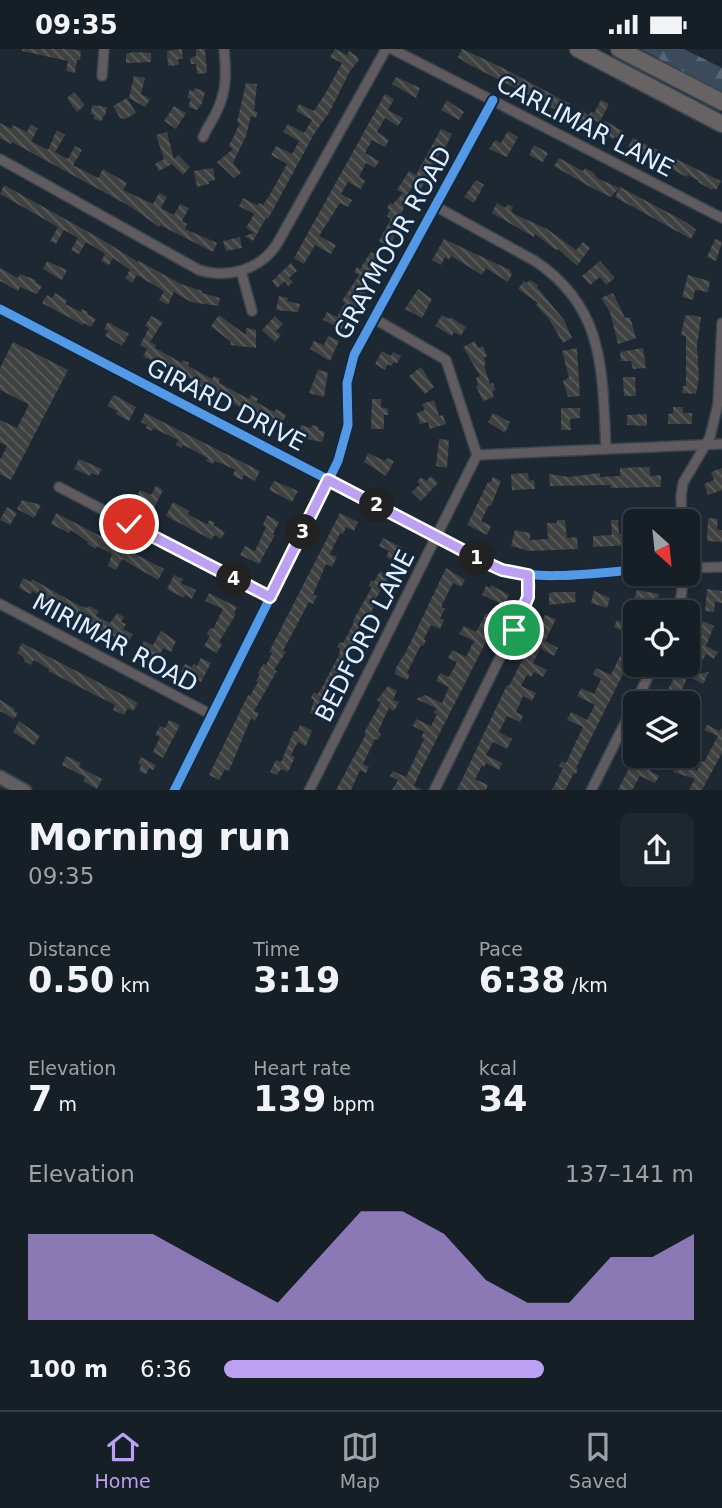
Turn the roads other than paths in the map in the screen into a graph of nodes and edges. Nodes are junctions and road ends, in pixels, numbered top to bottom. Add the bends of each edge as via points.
1 (104, 49) edge
2 (224, 49) edge
3 (386, 49) edge
4 (392, 49) edge
5 (578, 49) edge
6 (619, 49) edge
7 (102, 76) dead end
8 (493, 100) junction
9 (722, 102) edge
10 (722, 124) edge
11 (203, 137) dead end
12 (0, 159) edge
13 (435, 206) junction
14 (722, 218) edge
15 (241, 271) junction
16 (0, 309) edge
17 (251, 311) dead end
18 (373, 318) junction
19 (722, 323) edge
20 (722, 444) edge
21 (706, 446) junction
22 (606, 449) junction
23 (477, 455) junction
24 (328, 480) junction
25 (59, 487) dead end
26 (682, 509) edge
27 (436, 536) junction
28 (722, 567) edge
29 (700, 568) edge
30 (623, 571) edge
31 (528, 575) junction
32 (270, 597) junction
33 (0, 604) edge
34 (648, 677) edge
35 (212, 715) junction
36 (0, 777) edge
37 (25, 790) edge
38 (174, 790) edge
39 (309, 790) edge
40 (434, 790) edge
41 (591, 790) edge

1 - 7 street
2 - 11 street via 224,92
3 - 15 street via 277,244 267,256
4 - 8 street, CARLIMAR LANE
5 - 10 highway
6 - 9 highway
8 - 13 street, GRAYMOOR ROAD
8 - 14 street, CARLIMAR LANE
12 - 15 street via 187,264 212,273
13 - 18 street, GRAYMOOR ROAD
13 - 22 street via 535,261 573,295 600,355
15 - 17 street
16 - 24 street, GIRARD DRIVE
18 - 23 street via 446,360
18 - 24 street, GRAYMOOR ROAD via 351,362 345,443
19 - 21 street via 718,404
20 - 21 street
21 - 22 street
21 - 26 street via 683,483
22 - 23 street
23 - 27 street, BEDFORD LANE
24 - 27 street, GIRARD DRIVE
24 - 32 street, GRAYMOOR ROAD
25 - 32 street
27 - 31 street, GIRARD DRIVE via 502,570
27 - 39 street, BEDFORD LANE
28 - 29 street
30 - 31 street, GIRARD DRIVE
31 - 40 street via 524,609
32 - 35 street, GRAYMOOR ROAD
33 - 35 street, MIRIMAR ROAD
34 - 41 street
35 - 38 street, GRAYMOOR ROAD
36 - 37 main road

